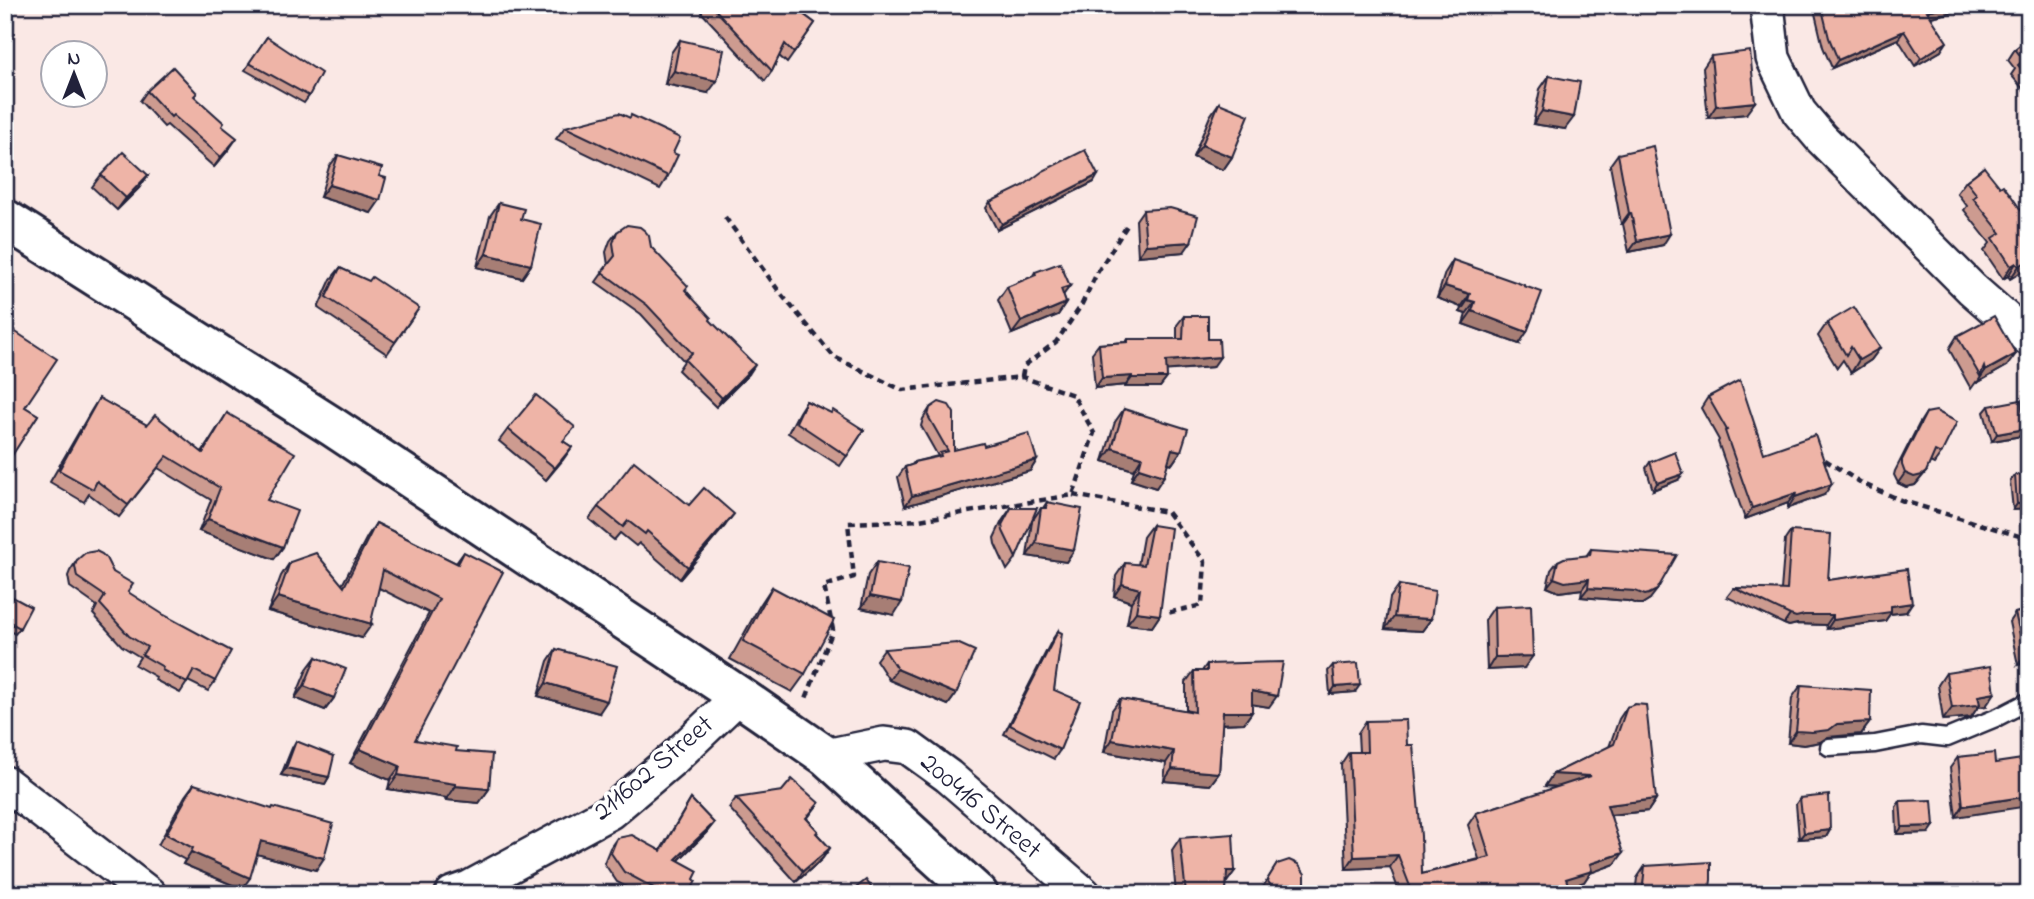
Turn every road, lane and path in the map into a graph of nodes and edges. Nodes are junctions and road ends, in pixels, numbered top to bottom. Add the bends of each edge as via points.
1 (1767, 5) edge
2 (725, 217) dead end
3 (5, 219) edge
4 (1128, 224) dead end
5 (2029, 339) edge
6 (1022, 377) junction
7 (1825, 460) edge
8 (1073, 495) junction
9 (2029, 539) edge
10 (1167, 613) dead end
11 (739, 696) junction
12 (2029, 701) edge
13 (803, 705) dead end
14 (1829, 747) edge
15 (826, 756) junction
16 (5, 783) edge
17 (149, 894) edge
18 (452, 894) edge
19 (978, 894) edge
20 (1084, 894) edge

1 - 5 street via 1773,58 1800,112 1972,289
2 - 6 path via 834,357 902,390
3 - 11 street via 333,427
4 - 6 path via 1081,306 1056,342 1024,366
6 - 8 path via 1073,396 1094,433
7 - 9 path via 1864,484 1903,500
8 - 10 path via 1167,512 1205,562 1202,605
8 - 13 path via 919,520 848,523 854,577 824,586 833,630
11 - 15 street
11 - 18 street, 211602 Street via 610,813
12 - 14 lane via 1947,737 1920,734 1875,744
15 - 19 street
15 - 20 street, 200416 Street via 884,744 908,747
16 - 17 street

